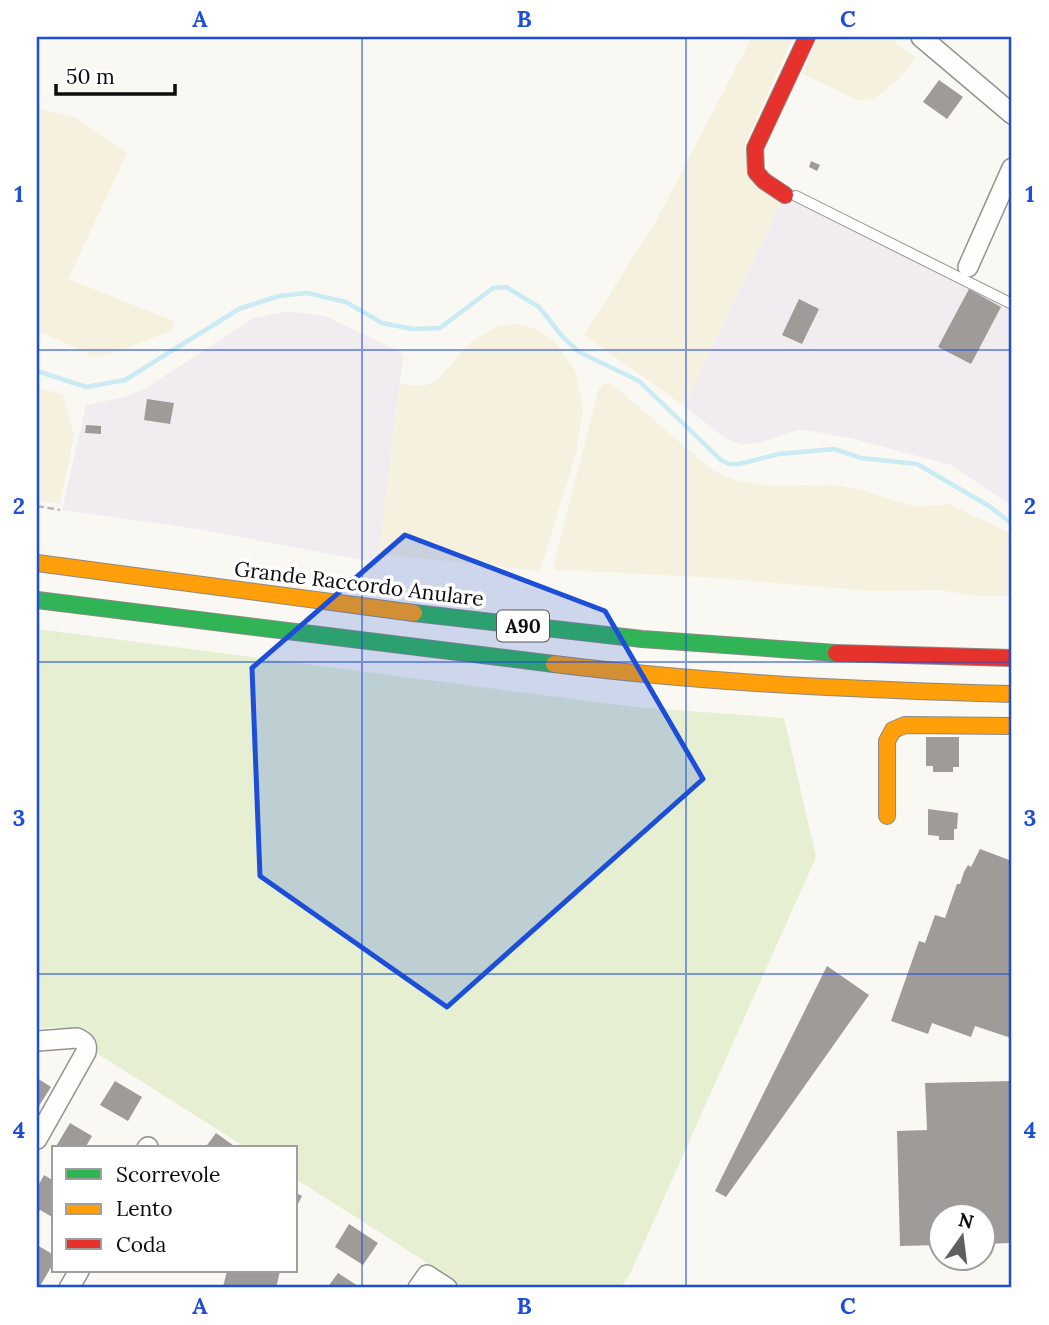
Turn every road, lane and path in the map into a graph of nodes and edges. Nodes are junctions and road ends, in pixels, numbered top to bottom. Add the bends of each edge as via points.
1 (807, 37) edge
2 (921, 37) edge
3 (1012, 114) edge
4 (1012, 168) edge
5 (790, 196) joint
6 (968, 267) dead end
7 (1012, 304) edge
8 (37, 506) edge
9 (60, 510) dead end
10 (37, 563) edge
11 (37, 600) edge
12 (1012, 658) edge
13 (1012, 694) edge
14 (1012, 726) edge
15 (887, 816) dead end
16 (37, 1041) edge
17 (37, 1139) edge
18 (78, 1272) edge
19 (69, 1288) edge
20 (418, 1288) edge
21 (447, 1288) edge

1 - 5 main road via 755,148 752,164 758,177
2 - 3 street
4 - 6 street
5 - 7 lane
8 - 9 path
10 - 12 main road, Grande Raccordo Anulare / A90 via 641,639 914,657
11 - 13 main road, A90 via 639,675 834,689
14 - 15 main road via 905,725 891,731
16 - 17 street via 77,1038 87,1046
18 - 19 street
20 - 21 street via 427,1275

